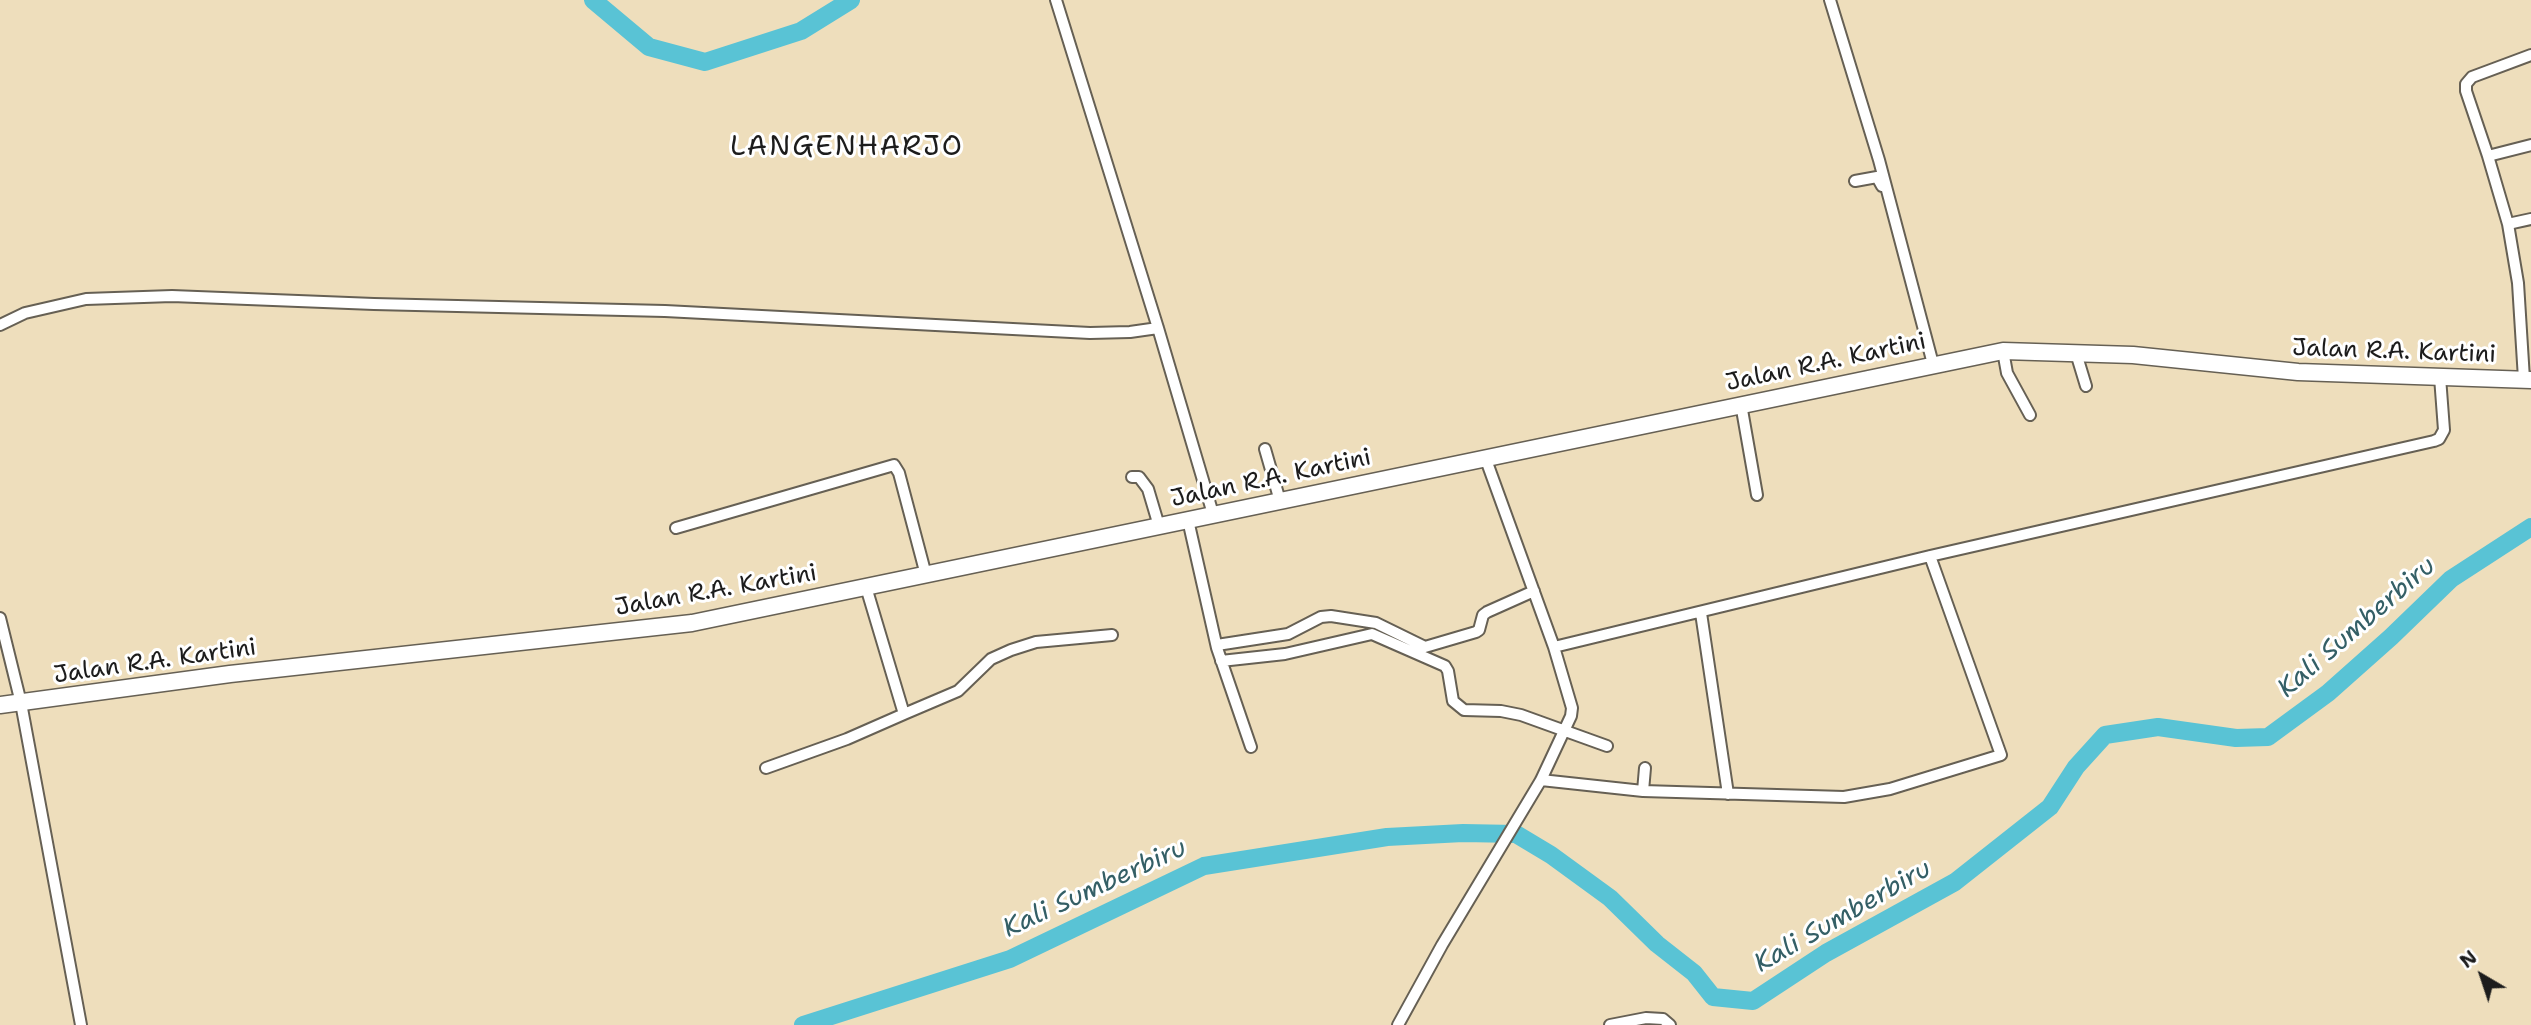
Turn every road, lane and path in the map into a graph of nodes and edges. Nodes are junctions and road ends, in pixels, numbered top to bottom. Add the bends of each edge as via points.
1 (1056, 0) edge
2 (1830, 0) edge
3 (2531, 55) edge
4 (2531, 145) edge
5 (2488, 156) junction
6 (1855, 181) dead end
7 (2531, 219) edge
8 (2508, 224) junction
9 (2531, 281) edge
10 (2518, 283) junction
11 (0, 325) edge
12 (1158, 328) junction
13 (2527, 333) edge
14 (2003, 351) junction
15 (2076, 353) junction
16 (1931, 364) junction
17 (2440, 377) junction
18 (2528, 380) edge
19 (2086, 386) dead end
20 (1741, 404) junction
21 (2030, 415) dead end
22 (1265, 449) dead end
23 (1485, 457) junction
24 (1132, 477) dead end
25 (1757, 495) dead end
26 (1280, 501) junction
27 (1213, 514) junction
28 (1188, 520) junction
29 (1159, 526) junction
30 (676, 528) dead end
31 (1930, 556) junction
32 (926, 575) junction
33 (866, 587) junction
34 (1534, 591) junction
35 (1701, 612) junction
36 (0, 618) edge
37 (1374, 628) junction
38 (1112, 635) dead end
39 (1554, 647) junction
40 (1219, 653) junction
41 (22, 702) junction
42 (0, 705) edge
43 (904, 714) junction
44 (1567, 727) junction
45 (1607, 746) dead end
46 (1251, 747) dead end
47 (766, 768) dead end
48 (1645, 768) dead end
49 (1541, 780) junction
50 (1643, 788) junction
51 (1728, 794) junction
52 (81, 1025) edge
53 (1398, 1025) edge
54 (1609, 1025) edge
55 (1670, 1025) edge

1 - 12 street
2 - 16 street via 1879,160
3 - 5 street via 2468,80 2466,91
4 - 5 street
5 - 8 street
6 - 16 street via 1877,177 1880,181
7 - 8 street
8 - 10 street
9 - 10 street
10 - 13 street
11 - 12 street via 25,313 86,299 172,296 665,311 1090,332
12 - 27 street
13 - 18 street
14 - 15 main road, Jalan R.A. Kartini
14 - 16 main road, Jalan R.A. Kartini
14 - 21 street via 2007,373
15 - 17 main road, Jalan R.A. Kartini via 2298,372
15 - 19 street
16 - 20 main road, Jalan R.A. Kartini
17 - 18 main road, Jalan R.A. Kartini
17 - 31 street via 2444,430 2434,441
20 - 23 main road, Jalan R.A. Kartini
20 - 25 street
22 - 26 street
23 - 26 main road, Jalan R.A. Kartini
23 - 34 street
24 - 29 street via 1139,477 1148,489
26 - 27 main road, Jalan R.A. Kartini
27 - 28 main road, Jalan R.A. Kartini
28 - 29 main road, Jalan R.A. Kartini
28 - 40 street
29 - 32 main road, Jalan R.A. Kartini
30 - 32 street via 895,466
31 - 35 street
31 - 51 street via 2001,755 1865,795
32 - 33 main road, Jalan R.A. Kartini
33 - 41 main road, Jalan R.A. Kartini via 692,623
33 - 43 street
34 - 37 street via 1487,612 1476,632 1424,647
34 - 39 street
35 - 39 street
35 - 51 street
36 - 41 street
37 - 40 street via 1304,651
37 - 40 street via 1321,617 1288,634
37 - 44 street via 1445,666 1453,701 1464,710 1501,711
38 - 43 street via 1036,642 1011,650 991,659 958,691
39 - 44 street via 1572,708
40 - 46 street
41 - 42 main road, Jalan R.A. Kartini
41 - 52 street
43 - 47 street
44 - 45 street
44 - 49 street
48 - 50 street
49 - 50 street
49 - 53 street
50 - 51 street
54 - 55 street via 1646,1018 1663,1019

